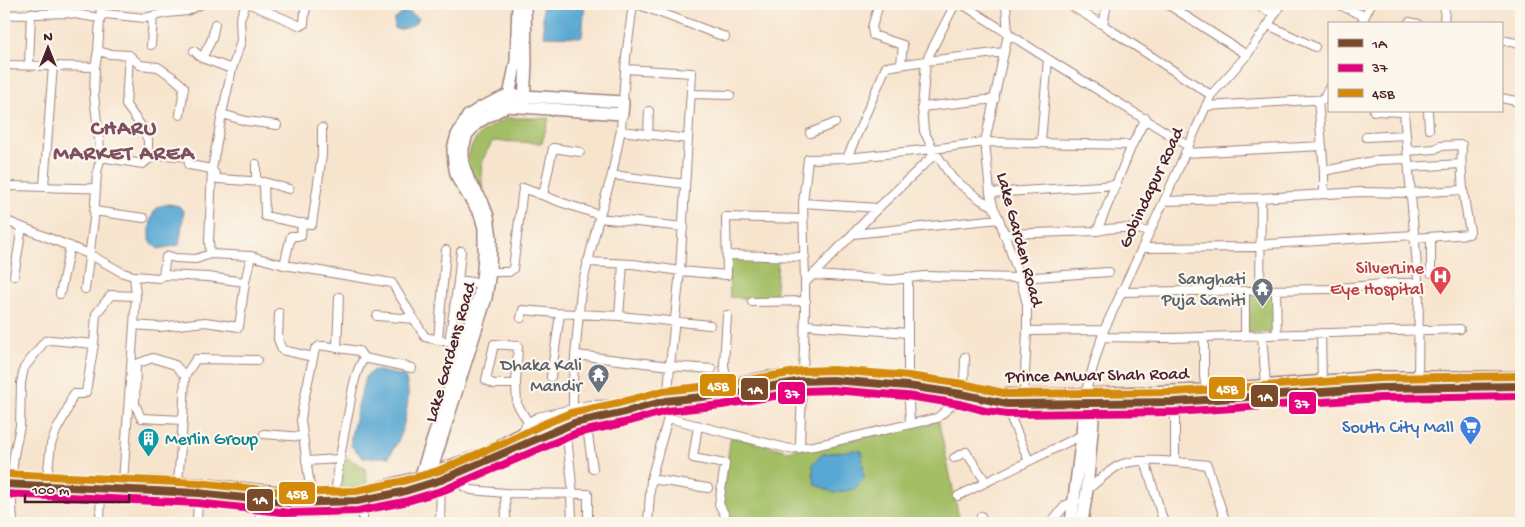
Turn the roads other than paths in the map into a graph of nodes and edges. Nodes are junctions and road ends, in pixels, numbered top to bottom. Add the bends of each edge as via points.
1 (101, 4) edge
2 (202, 4) edge
3 (246, 4) edge
4 (250, 4) edge
5 (273, 4) edge
6 (309, 4) edge
7 (518, 4) edge
8 (525, 4) edge
9 (633, 4) edge
10 (637, 4) edge
11 (879, 4) edge
12 (955, 4) edge
13 (962, 4) edge
14 (1006, 4) edge
15 (1068, 4) edge
16 (1107, 4) edge
17 (1166, 4) edge
18 (1255, 4) edge
19 (1281, 4) edge
20 (1337, 4) edge
21 (1370, 4) edge
22 (1445, 4) edge
23 (269, 12) junction
24 (31, 13) junction
25 (1274, 14) junction
26 (4, 15) edge
27 (154, 16) junction
28 (99, 18) junction
29 (1362, 20) edge
30 (1444, 22) edge
31 (214, 24) dead end
32 (1103, 25) junction
33 (1268, 26) junction
34 (1008, 34) junction
35 (725, 37) dead end
36 (1502, 40) edge
37 (1521, 44) edge
38 (151, 45) dead end
39 (1315, 47) dead end
40 (98, 51) junction
41 (194, 51) dead end
42 (1004, 52) junction
43 (129, 55) junction
44 (1247, 55) junction
45 (202, 58) junction
46 (1048, 59) junction
47 (926, 61) junction
48 (901, 64) junction
49 (4, 65) edge
50 (29, 65) junction
51 (53, 65) junction
52 (95, 66) junction
53 (232, 69) junction
54 (625, 69) junction
55 (691, 94) junction
56 (730, 95) dead end
57 (1211, 95) junction
58 (1502, 98) edge
59 (995, 99) junction
60 (1323, 99) edge
61 (508, 101) junction
62 (524, 101) junction
63 (1521, 102) edge
64 (1206, 106) junction
65 (922, 107) junction
66 (622, 108) junction
67 (649, 111) dead end
68 (1408, 112) edge
69 (1428, 112) edge
70 (180, 114) dead end
71 (222, 114) junction
72 (1146, 118) junction
73 (835, 124) dead end
74 (277, 125) dead end
75 (322, 128) dead end
76 (1429, 129) dead end
77 (621, 131) junction
78 (810, 133) dead end
79 (648, 135) junction
80 (1406, 135) junction
81 (1366, 137) dead end
82 (688, 139) junction
83 (985, 142) junction
84 (1041, 142) junction
85 (1132, 145) junction
86 (1322, 146) junction
87 (1186, 149) junction
88 (935, 151) junction
89 (580, 152) dead end
90 (101, 157) junction
91 (847, 158) junction
92 (148, 159) junction
93 (1408, 159) junction
94 (256, 164) dead end
95 (1461, 164) junction
96 (212, 169) junction
97 (1324, 171) junction
98 (612, 175) junction
99 (256, 182) junction
100 (264, 182) junction
101 (685, 184) junction
102 (1116, 185) junction
103 (4, 186) edge
104 (44, 186) junction
105 (96, 188) junction
106 (289, 189) dead end
107 (1462, 190) junction
108 (990, 193) junction
109 (1411, 193) junction
110 (1324, 194) junction
111 (543, 195) junction
112 (1260, 198) junction
113 (1164, 201) junction
114 (803, 203) junction
115 (993, 206) junction
116 (878, 208) junction
117 (94, 211) junction
118 (599, 216) junction
119 (144, 218) dead end
120 (803, 219) junction
121 (999, 219) junction
122 (4, 220) edge
123 (302, 223) junction
124 (22, 227) junction
125 (684, 227) junction
126 (1097, 231) junction
127 (1149, 232) junction
128 (853, 234) junction
129 (1003, 234) junction
130 (1414, 236) junction
131 (1431, 237) junction
132 (70, 246) junction
133 (1261, 246) junction
134 (1142, 248) junction
135 (446, 250) dead end
136 (461, 251) dead end
137 (89, 254) junction
138 (210, 254) junction
139 (727, 255) junction
140 (251, 256) junction
141 (805, 258) junction
142 (587, 262) junction
143 (623, 264) junction
144 (284, 265) junction
145 (680, 271) junction
146 (490, 272) junction
147 (1109, 272) dead end
148 (1431, 273) dead end
149 (163, 274) junction
150 (814, 275) junction
151 (14, 276) dead end
152 (134, 276) junction
153 (908, 277) junction
154 (1020, 278) junction
155 (245, 282) junction
156 (806, 283) junction
157 (1418, 283) junction
158 (481, 284) junction
159 (85, 290) dead end
160 (1276, 290) junction
161 (1244, 291) junction
162 (1260, 291) junction
163 (1121, 292) junction
164 (60, 294) dead end
165 (136, 296) junction
166 (340, 297) dead end
167 (806, 301) junction
168 (752, 302) dead end
169 (474, 310) junction
170 (278, 313) dead end
171 (560, 314) junction
172 (579, 314) junction
173 (727, 315) dead end
174 (376, 316) dead end
175 (619, 316) junction
176 (521, 318) dead end
177 (414, 319) junction
178 (674, 322) junction
179 (134, 325) junction
180 (710, 325) dead end
181 (806, 325) junction
182 (1460, 329) dead end
183 (1419, 330) junction
184 (1027, 331) junction
185 (908, 333) junction
186 (1321, 333) junction
187 (1103, 334) junction
188 (1262, 335) junction
189 (1277, 335) junction
190 (1245, 336) junction
191 (1204, 337) junction
192 (438, 339) junction
193 (449, 342) junction
194 (94, 344) junction
195 (466, 346) junction
196 (337, 348) junction
197 (576, 355) junction
198 (313, 357) junction
199 (965, 357) dead end
200 (364, 358) junction
201 (257, 360) dead end
202 (670, 366) junction
203 (412, 368) dead end
204 (712, 369) dead end
205 (185, 376) junction
206 (551, 377) dead end
207 (1418, 377) junction
208 (1521, 377) edge
209 (802, 378) junction
210 (1322, 381) junction
211 (908, 382) junction
212 (516, 384) junction
213 (727, 385) junction
214 (1266, 385) junction
215 (1521, 386) edge
216 (963, 390) junction
217 (1206, 390) junction
218 (1243, 392) junction
219 (1024, 395) junction
220 (667, 397) junction
221 (1090, 399) junction
222 (1175, 402) junction
223 (626, 404) junction
224 (1007, 404) junction
225 (572, 408) junction
226 (668, 418) junction
227 (183, 420) junction
228 (586, 421) junction
229 (528, 422) junction
230 (910, 424) junction
231 (698, 425) junction
232 (562, 427) junction
233 (264, 434) dead end
234 (521, 434) junction
235 (1082, 435) junction
236 (303, 437) junction
237 (800, 448) junction
238 (954, 458) dead end
239 (340, 459) junction
240 (306, 461) junction
241 (1029, 461) junction
242 (1145, 461) junction
243 (1175, 462) junction
244 (593, 469) dead end
245 (47, 478) junction
246 (444, 479) junction
247 (651, 479) junction
248 (8, 480) edge
249 (424, 480) junction
250 (123, 482) junction
251 (986, 482) junction
252 (178, 483) junction
253 (101, 488) junction
254 (708, 488) dead end
255 (200, 491) junction
256 (505, 493) junction
257 (572, 494) junction
258 (311, 495) junction
259 (335, 495) junction
260 (958, 496) dead end
261 (1082, 497) junction
262 (259, 500) junction
263 (363, 500) junction
264 (322, 503) junction
265 (506, 519) dead end
266 (13, 523) edge
267 (100, 523) edge
268 (197, 523) edge
269 (260, 523) edge
270 (321, 523) edge
271 (363, 523) edge
272 (440, 523) edge
273 (572, 523) edge
274 (588, 523) edge
275 (648, 523) edge
276 (737, 523) edge
277 (1050, 523) edge
278 (1071, 523) edge
279 (1082, 523) edge
280 (1164, 523) edge
281 (1226, 523) edge

1 - 28 street
2 - 27 street via 187,11
3 - 53 street via 240,19 241,41
4 - 23 street
5 - 23 street
6 - 23 street via 303,26
7 - 61 main road via 516,61
8 - 62 main road
9 - 54 street
10 - 35 street
11 - 48 street via 872,27 873,35 904,45
12 - 47 street
13 - 34 street
14 - 34 street, Lake Garden Road
15 - 32 street
16 - 32 street
17 - 44 street
18 - 25 street
19 - 25 street, Gobindapur Road
20 - 29 street
21 - 29 street
22 - 30 street
24 - 26 street
24 - 28 street via 68,13
24 - 50 street
25 - 33 street, Gobindapur Road
27 - 28 street via 105,14
27 - 38 street
28 - 40 street
31 - 45 street via 212,39
32 - 57 street
33 - 39 street
33 - 44 street, Gobindapur Road
34 - 42 street, Lake Garden Road
34 - 46 street
36 - 37 street
40 - 43 street
40 - 52 street
41 - 45 street
42 - 47 street
42 - 59 street, Lake Garden Road
43 - 70 street via 140,65 158,67 184,87
43 - 92 street via 126,105 148,140
44 - 57 street, Gobindapur Road
45 - 53 street
46 - 72 street
46 - 84 street
47 - 48 street
47 - 65 street
48 - 91 street via 886,67
49 - 50 street
50 - 51 street
51 - 52 street
51 - 104 street
52 - 90 street via 94,95
53 - 71 street
54 - 55 street via 692,73
54 - 66 street
55 - 56 street
55 - 82 street
57 - 64 street, Gobindapur Road
58 - 63 street
59 - 65 street
59 - 83 street, Lake Garden Road
60 - 64 street
60 - 86 street
61 - 62 main road
61 - 146 main road, Lake Gardens Road via 478,122 468,134 463,148 468,180 488,216
61 - 158 main road, Lake Gardens Road via 482,107 468,116 453,150 456,174 480,214 484,228
62 - 66 main road
64 - 87 street, Gobindapur Road
65 - 88 street via 924,131
66 - 77 street
67 - 79 street
68 - 80 street
69 - 76 street
71 - 74 street
71 - 96 street
72 - 85 street
72 - 87 street
73 - 78 street
75 - 123 street via 322,154 312,224
77 - 79 street
77 - 98 street
79 - 82 street
80 - 81 street
80 - 93 street
82 - 101 street
83 - 84 street
83 - 88 street
83 - 108 street, Lake Garden Road
84 - 85 street
85 - 102 street
86 - 87 street
86 - 97 street
87 - 113 street, Gobindapur Road
88 - 91 street
88 - 115 street via 953,179
88 - 116 street
89 - 111 street via 553,148
90 - 92 street via 143,164
90 - 105 street
91 - 114 street via 808,159
92 - 96 street via 172,155 188,157 188,165
93 - 95 street
93 - 95 street via 1440,146 1462,145
93 - 97 street via 1378,160
93 - 109 street
94 - 99 street
95 - 107 street
96 - 99 street via 218,179
96 - 138 street
97 - 110 street
98 - 101 street
98 - 118 street
99 - 100 street
100 - 106 street
100 - 123 street via 265,216
101 - 125 street
102 - 108 street
102 - 126 street
103 - 104 street
104 - 105 street
105 - 117 street
107 - 109 street
107 - 131 street via 1470,234
108 - 115 street, Lake Garden Road
109 - 110 street
109 - 130 street
110 - 112 street
111 - 118 street
111 - 146 street via 523,188 513,269
112 - 113 street
112 - 133 street
113 - 127 street, Gobindapur Road
114 - 116 street
114 - 120 street
115 - 121 street, Lake Garden Road
116 - 128 street
117 - 119 street
117 - 137 street
118 - 125 street
118 - 142 street
120 - 139 street via 726,217
120 - 141 street
121 - 128 street
121 - 129 street, Lake Garden Road
122 - 124 street
123 - 144 street via 300,236 291,236
124 - 132 street
124 - 151 street
125 - 145 street
126 - 127 street via 1119,228
126 - 129 street
127 - 134 street, Gobindapur Road
128 - 150 street
129 - 154 street, Lake Garden Road
130 - 131 street
130 - 133 street
130 - 157 street
131 - 148 street
132 - 137 street
132 - 164 street
133 - 134 street
133 - 162 street
134 - 163 street, Gobindapur Road
135 - 192 street
136 - 193 street
137 - 152 street
137 - 159 street
138 - 140 street
138 - 149 street via 196,259 169,256
139 - 141 street
139 - 145 street via 727,275
140 - 144 street
140 - 155 street
141 - 156 street
142 - 143 street
142 - 172 street
143 - 145 street
143 - 175 street
144 - 177 street via 392,283
145 - 178 street
146 - 195 main road, Lake Gardens Road via 486,298
147 - 154 street
149 - 152 street via 159,278
149 - 155 street
150 - 153 street via 892,280
150 - 156 street
152 - 165 street
153 - 154 street
153 - 185 street
154 - 184 street, Lake Garden Road via 1027,304
155 - 179 street via 239,326 205,322
156 - 167 street
157 - 160 street
157 - 183 street
158 - 169 main road, Lake Gardens Road
158 - 169 street via 463,283 461,308
160 - 162 street
160 - 189 street
161 - 162 street
161 - 163 street
161 - 190 street
163 - 187 street, Gobindapur Road
165 - 179 street
165 - 194 street via 110,296 96,314
166 - 196 street
167 - 168 street
167 - 181 street
169 - 195 main road, Lake Gardens Road
170 - 198 street via 278,339 282,350
171 - 172 street
171 - 176 street via 523,310
171 - 206 street
172 - 175 street
172 - 197 street
173 - 213 street via 724,365
174 - 177 street
175 - 178 street
177 - 192 street via 424,337
178 - 180 street
178 - 202 street
179 - 250 street
181 - 185 street
181 - 209 street
182 - 183 street
183 - 186 street
183 - 207 street
184 - 187 street
184 - 219 street, Lake Garden Road
185 - 211 street
186 - 189 street
186 - 210 street
187 - 191 street via 1118,338
187 - 221 street, Gobindapur Road
188 - 189 street
188 - 190 street
188 - 214 street
190 - 191 street
191 - 217 street
192 - 193 street
193 - 195 street
194 - 245 street via 86,392 74,394 57,428 51,444
194 - 248 street via 45,341 24,368 20,383 20,426
195 - 249 main road, Lake Gardens Road via 454,373
196 - 198 street via 320,346 315,349
196 - 200 street via 359,351
197 - 202 street
197 - 225 street
198 - 236 street via 301,420
199 - 216 street
200 - 203 street
200 - 239 street via 354,383
201 - 205 street via 196,359
202 - 204 street
202 - 220 street
205 - 227 street
205 - 227 street via 175,365 153,358 136,364 135,404 140,418
207 - 208 main road, Prince Anwar Shah Road
207 - 210 main road, Prince Anwar Shah Road
209 - 211 main road, Prince Anwar Shah Road
209 - 213 main road, Prince Anwar Shah Road via 770,377
209 - 220 main road, Prince Anwar Shah Road via 720,395
209 - 237 street
210 - 214 main road, Prince Anwar Shah Road
211 - 216 main road, Prince Anwar Shah Road
211 - 230 street
212 - 212 street via 494,384 486,380 494,344 518,346
212 - 229 street via 516,404
213 - 220 main road, Prince Anwar Shah Road
214 - 218 main road, Prince Anwar Shah Road
215 - 218 main road, Prince Anwar Shah Road
216 - 219 main road, Prince Anwar Shah Road
216 - 224 main road, Prince Anwar Shah Road via 989,401
216 - 230 street via 937,418
217 - 218 main road, Prince Anwar Shah Road
217 - 221 main road, Prince Anwar Shah Road
218 - 222 main road, Prince Anwar Shah Road
219 - 221 main road, Prince Anwar Shah Road
220 - 223 main road, Prince Anwar Shah Road
220 - 226 street
220 - 228 main road, Prince Anwar Shah Road
221 - 222 main road, Prince Anwar Shah Road
221 - 224 main road, Prince Anwar Shah Road
221 - 235 main road
221 - 261 main road
222 - 243 street
223 - 225 street
223 - 234 main road, Prince Anwar Shah Road via 566,417
224 - 241 street
225 - 229 street
226 - 231 street
226 - 247 street
227 - 252 street
228 - 232 main road, Prince Anwar Shah Road
228 - 244 street
229 - 234 street
230 - 237 street
231 - 237 street via 790,449
231 - 276 street via 693,458 725,464 719,504 727,519
232 - 246 main road, Prince Anwar Shah Road
232 - 257 street via 568,446
233 - 236 street
234 - 249 main road, Prince Anwar Shah Road
235 - 241 street
235 - 261 main road
236 - 240 street
238 - 251 street via 966,452
239 - 240 street
239 - 259 street
240 - 258 street
241 - 251 street
242 - 243 street
242 - 261 street via 1117,466
242 - 280 street
243 - 281 street via 1207,465
245 - 248 main road, Prince Anwar Shah Road
245 - 250 main road, Prince Anwar Shah Road
246 - 249 main road, Prince Anwar Shah Road
246 - 256 street via 471,490
246 - 272 street
247 - 254 street
247 - 275 street
248 - 253 main road, Prince Anwar Shah Road
248 - 266 street
249 - 259 main road, Prince Anwar Shah Road
249 - 263 main road, Prince Anwar Shah Road
250 - 252 main road, Prince Anwar Shah Road
251 - 260 street
252 - 255 main road, Prince Anwar Shah Road
253 - 255 main road, Prince Anwar Shah Road
253 - 267 street
255 - 258 main road, Prince Anwar Shah Road
255 - 262 main road, Prince Anwar Shah Road
255 - 268 street
256 - 257 street
256 - 265 street
257 - 273 street
257 - 274 street via 588,494
258 - 259 main road, Prince Anwar Shah Road
261 - 277 street via 1066,506
261 - 278 main road
261 - 279 main road
262 - 264 main road, Prince Anwar Shah Road
262 - 269 street
263 - 264 main road, Prince Anwar Shah Road
263 - 271 street
264 - 270 street

